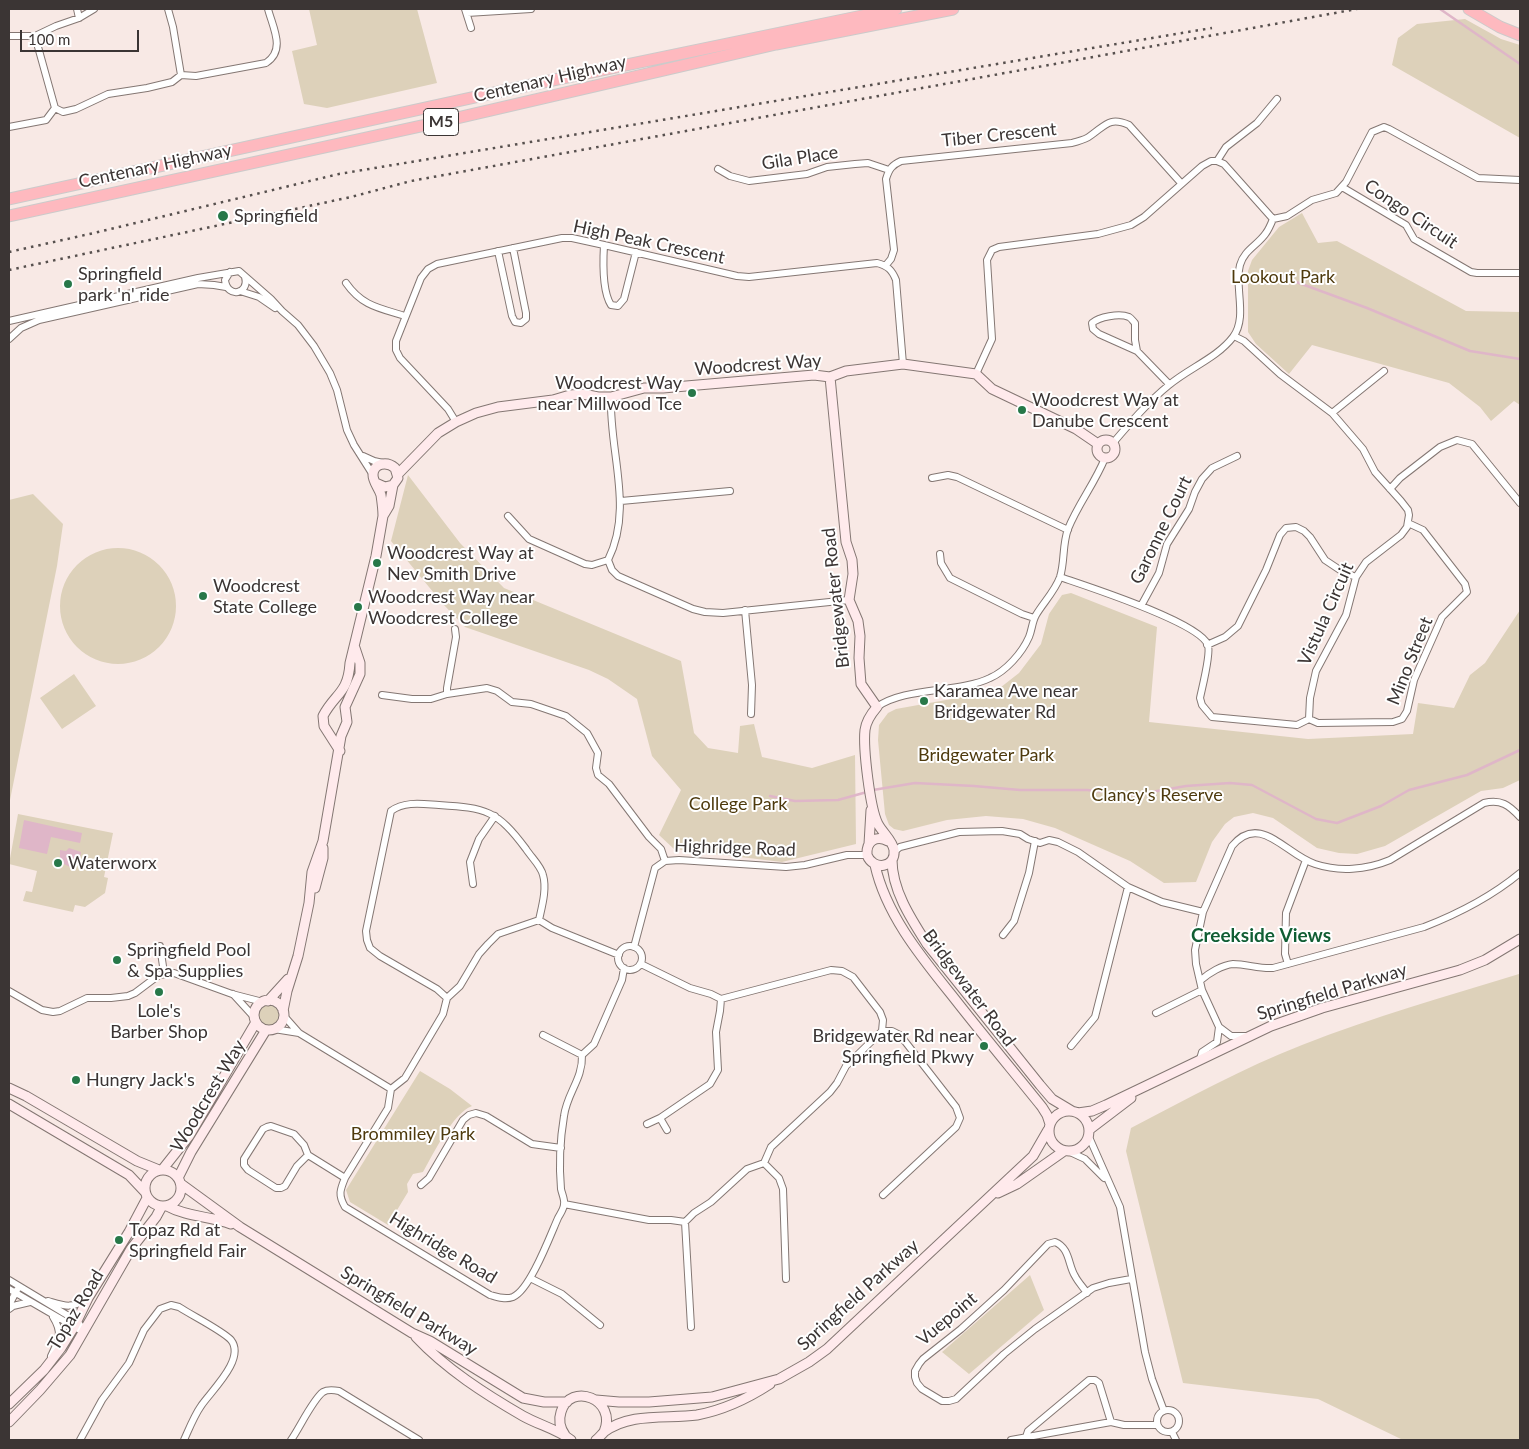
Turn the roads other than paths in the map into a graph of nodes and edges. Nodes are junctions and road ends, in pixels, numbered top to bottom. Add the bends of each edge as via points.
1 (77, 9) edge
2 (94, 9) edge
3 (168, 9) edge
4 (268, 9) edge
5 (531, 9) edge
6 (870, 9) edge
7 (896, 9) edge
8 (953, 9) edge
9 (1469, 9) edge
10 (466, 11) edge
11 (79, 18) junction
12 (846, 18) junction
13 (472, 28) dead end
14 (1520, 35) edge
15 (9, 36) edge
16 (35, 36) junction
17 (182, 75) junction
18 (1276, 99) dead end
19 (55, 108) junction
20 (9, 127) edge
21 (1217, 160) junction
22 (718, 169) dead end
23 (889, 170) junction
24 (1520, 180) edge
25 (1181, 183) junction
26 (1342, 187) junction
27 (9, 199) edge
28 (9, 216) edge
29 (1273, 219) junction
30 (604, 245) junction
31 (513, 248) junction
32 (498, 251) junction
33 (636, 252) junction
34 (886, 265) junction
35 (231, 272) junction
36 (1520, 272) edge
37 (244, 276) junction
38 (346, 282) dead end
39 (226, 287) junction
40 (240, 291) junction
41 (282, 312) junction
42 (405, 316) junction
43 (9, 321) edge
44 (9, 329) edge
45 (1234, 336) junction
46 (9, 339) edge
47 (1137, 351) junction
48 (903, 364) junction
49 (1384, 371) dead end
50 (976, 374) junction
51 (830, 377) junction
52 (1169, 384) junction
53 (611, 397) junction
54 (1332, 413) junction
55 (456, 422) junction
56 (1113, 443) junction
57 (1098, 444) junction
58 (362, 455) junction
59 (418, 455) junction
60 (1237, 456) dead end
61 (1105, 458) junction
62 (386, 464) junction
63 (398, 474) junction
64 (932, 478) dead end
65 (375, 479) junction
66 (393, 485) junction
67 (1390, 490) junction
68 (730, 491) dead end
69 (621, 501) junction
70 (1520, 503) edge
71 (384, 516) junction
72 (508, 516) dead end
73 (1408, 523) junction
74 (1068, 530) junction
75 (940, 554) dead end
76 (608, 560) junction
77 (1060, 577) junction
78 (1356, 577) junction
79 (849, 600) junction
80 (1141, 606) junction
81 (745, 610) junction
82 (1034, 618) junction
83 (455, 629) dead end
84 (1208, 645) junction
85 (355, 648) junction
86 (447, 694) junction
87 (382, 695) dead end
88 (877, 707) junction
89 (327, 710) junction
90 (345, 714) junction
91 (751, 714) dead end
92 (1309, 719) junction
93 (343, 729) junction
94 (327, 730) junction
95 (340, 751) junction
96 (872, 807) junction
97 (495, 816) junction
98 (1520, 817) edge
99 (1035, 841) junction
100 (869, 844) junction
101 (893, 849) junction
102 (867, 855) junction
103 (1306, 860) junction
104 (665, 861) junction
105 (875, 865) junction
106 (1520, 873) edge
107 (473, 884) dead end
108 (1128, 887) junction
109 (1203, 912) junction
110 (539, 920) junction
111 (1003, 935) dead end
112 (1520, 939) edge
113 (160, 946) dead end
114 (634, 947) junction
115 (619, 955) junction
116 (641, 964) junction
117 (1288, 964) junction
118 (624, 968) junction
119 (293, 972) junction
120 (164, 973) junction
121 (1200, 980) junction
122 (1202, 990) junction
123 (9, 991) edge
124 (232, 994) junction
125 (447, 998) junction
126 (720, 999) junction
127 (265, 1002) junction
128 (1156, 1012) dead end
129 (283, 1014) junction
130 (255, 1019) junction
131 (1219, 1027) junction
132 (270, 1030) junction
133 (882, 1031) junction
134 (299, 1033) junction
135 (543, 1035) dead end
136 (1248, 1036) junction
137 (1071, 1046) dead end
138 (582, 1055) junction
139 (1200, 1059) junction
140 (1155, 1080) junction
141 (9, 1088) edge
142 (391, 1089) junction
143 (9, 1104) edge
144 (1075, 1112) junction
145 (660, 1118) junction
146 (647, 1124) dead end
147 (1049, 1127) junction
148 (667, 1130) dead end
149 (1089, 1133) junction
150 (561, 1148) junction
151 (1067, 1152) junction
152 (308, 1156) junction
153 (764, 1163) junction
154 (161, 1170) junction
155 (345, 1178) junction
156 (1107, 1180) junction
157 (180, 1181) junction
158 (421, 1185) dead end
159 (146, 1195) junction
160 (883, 1195) dead end
161 (564, 1204) junction
162 (981, 1205) junction
163 (164, 1206) junction
164 (685, 1222) junction
165 (240, 1227) junction
166 (530, 1278) junction
167 (786, 1279) dead end
168 (9, 1280) edge
169 (1131, 1280) junction
170 (19, 1286) junction
171 (12, 1291) edge
172 (1087, 1293) junction
173 (39, 1298) junction
174 (88, 1298) junction
175 (30, 1302) junction
176 (9, 1305) edge
177 (9, 1309) edge
178 (52, 1314) junction
179 (75, 1324) junction
180 (600, 1325) dead end
181 (691, 1327) dead end
182 (84, 1330) junction
183 (412, 1333) junction
184 (44, 1370) junction
185 (779, 1379) junction
186 (596, 1400) junction
187 (567, 1402) junction
188 (9, 1404) edge
189 (1164, 1411) junction
190 (9, 1422) edge
191 (1112, 1422) junction
192 (1157, 1425) junction
193 (1172, 1432) junction
194 (602, 1437) edge
195 (1026, 1437) junction
196 (568, 1438) edge
197 (80, 1440) edge
198 (184, 1440) edge
199 (292, 1440) edge
200 (420, 1440) edge
201 (1011, 1440) edge
202 (1176, 1440) edge

1 - 11 street
2 - 11 street
3 - 17 street
4 - 17 street via 277,45 272,59 266,63 196,76
5 - 10 street
6 - 12 highway
7 - 12 highway, Centenary Highway / M5
8 - 28 highway, Centenary Highway / M5 via 776,44
9 - 14 highway
10 - 13 street
11 - 16 street
12 - 27 highway, Centenary Highway / M5
15 - 16 street
16 - 19 street
17 - 19 street via 172,82 108,94 76,109 63,112
18 - 21 street via 1265,115 1226,147
19 - 20 street via 46,120
21 - 25 street via 1202,166
21 - 29 street
22 - 23 street, Gila Place via 750,181 855,164
23 - 25 street, Tiber Crescent via 902,161 1072,143 1090,136 1111,121 1121,121 1129,125
23 - 34 street via 886,179 894,250
24 - 26 street, Congo Circuit via 1478,178 1384,127 1372,132
25 - 50 street via 1131,225 1098,234 992,250 987,260 992,339
26 - 29 street, Congo Circuit via 1336,193 1312,200 1287,216
26 - 36 street, Congo Circuit via 1406,225 1414,238 1471,272
29 - 45 street via 1266,234 1240,263 1240,313
30 - 31 street, High Peak Crescent via 562,238
30 - 33 street, High Peak Crescent
30 - 33 street via 606,298 611,305 618,306 624,299
31 - 32 street, High Peak Crescent
31 - 32 street via 526,313 522,323 515,322 512,316
32 - 42 street, High Peak Crescent via 437,264 428,269
33 - 34 street, High Peak Crescent via 749,277 877,263
34 - 48 street via 896,280
35 - 37 street via 238,271
35 - 39 street via 225,280
35 - 43 street
37 - 40 street via 246,283
37 - 41 street
38 - 42 street via 363,302
39 - 40 street
39 - 46 street via 198,284 39,320 21,328
40 - 41 street
41 - 58 street via 298,325 330,373 347,430
42 - 55 street, High Peak Crescent via 396,350
44 - 46 street
45 - 52 street
45 - 54 street
47 - 47 street via 1100,334 1093,329 1092,323 1097,319 1129,317 1135,323
47 - 52 street
48 - 50 street, Woodcrest Way
48 - 51 street, Woodcrest Way via 846,371
49 - 54 street
50 - 57 street via 992,389 1076,429
51 - 53 street, Woodcrest Way via 814,375 644,388
51 - 79 street, Bridgewater Road via 846,542 852,560
52 - 56 street
53 - 55 street, Woodcrest Way via 570,395 476,412
53 - 69 street
54 - 67 street via 1363,449 1375,472
55 - 59 street, Woodcrest Way via 438,433
56 - 57 street via 1104,440
56 - 61 street via 1114,453
57 - 61 street via 1098,453
58 - 62 street
58 - 65 street
59 - 62 street, Woodcrest Way via 403,462
59 - 63 street, Woodcrest Way
60 - 80 street, Garonne Court via 1212,468 1202,479 1168,544 1159,573
61 - 74 street
62 - 63 street via 395,468
62 - 65 street via 377,467
63 - 66 street
64 - 74 street via 957,478
65 - 66 street via 385,488
65 - 71 street
66 - 71 street
67 - 70 street via 1440,446 1457,440 1472,444
67 - 73 street via 1408,510
68 - 69 street
69 - 76 street via 618,531
71 - 85 street
72 - 76 street via 538,544 585,564
73 - 78 street, Vistula Circuit via 1401,535 1362,565
73 - 92 street, Mino Street via 1423,530 1467,588 1464,597 1442,617 1414,680 1407,711 1402,719 1393,722 1318,723
74 - 77 street
75 - 82 street via 941,563 950,578
76 - 81 street via 618,576 693,609 723,613
77 - 80 street
77 - 82 street
78 - 84 street via 1326,560 1304,531 1296,527 1286,528 1273,548 1266,570 1238,626 1225,638
78 - 92 street, Vistula Circuit via 1346,615 1316,671
79 - 81 street
79 - 88 street, Bridgewater Road via 858,621 861,684
80 - 84 street via 1204,638
81 - 91 street via 752,685
82 - 88 street via 1029,637 1019,652 991,678 890,700
83 - 86 street
84 - 92 street via 1200,698 1212,717 1297,725
85 - 89 street via 346,685
85 - 90 street via 360,674
86 - 87 street via 431,699
86 - 104 street via 487,688 512,702 531,704 574,721 587,733 598,753 598,775 609,784 661,849
88 - 96 street, Bridgewater Road via 865,729
89 - 90 street via 336,708
89 - 94 street via 322,720
90 - 93 street via 347,722
93 - 94 street via 336,732
93 - 95 street
94 - 95 street
95 - 119 street
96 - 100 street, Bridgewater Road
96 - 101 street, Bridgewater Road via 877,824
97 - 107 street via 479,839 470,862
97 - 110 street via 510,828 543,873
97 - 125 street via 480,809 422,804 399,806 391,811 366,931 367,940 370,948 380,956
98 - 103 street via 1511,806 1492,801 1376,866 1346,869
99 - 101 street via 1002,831 959,832
99 - 108 street via 1058,842
99 - 111 street via 1014,922
100 - 101 street via 880,838
100 - 102 street
101 - 105 street via 884,865
101 - 144 street, Bridgewater Road via 892,871 899,893 927,944 1052,1100
102 - 104 street, Highridge Road via 847,855 786,867
102 - 105 street
103 - 109 street via 1266,834 1258,832 1237,839
103 - 117 street via 1286,913 1285,954
104 - 114 street, Highridge Road via 655,868
105 - 147 street, Bridgewater Road via 894,914 926,964 1042,1107
106 - 117 street via 1482,901 1443,920
108 - 109 street via 1162,902
108 - 137 street via 1095,1017
109 - 121 street via 1195,950
110 - 115 street
110 - 125 street via 498,934 480,954 460,986
112 - 136 street, Springfield Parkway via 1485,960 1460,970 1322,1008
113 - 120 street
114 - 115 street via 625,948
114 - 116 street via 641,954
115 - 118 street
116 - 118 street via 633,969
116 - 126 street
117 - 121 street via 1265,968 1232,964
118 - 138 street, Highridge Road via 622,980 594,1044
119 - 127 street
119 - 129 street via 284,998
120 - 123 street via 128,996 87,998 53,1012 42,1010
120 - 124 street via 174,973
121 - 122 street
122 - 128 street
122 - 131 street
124 - 127 street
124 - 130 street
125 - 142 street via 443,1014 405,1078
126 - 133 street via 831,970 842,971 853,977 880,1012
126 - 145 street via 715,1078
127 - 129 street via 277,1003
127 - 130 street via 256,1008
129 - 132 street via 281,1024
129 - 134 street
130 - 132 street via 260,1027
130 - 154 street, Woodcrest Way via 189,1136
131 - 136 street via 1231,1036
131 - 139 street via 1217,1042 1202,1052
132 - 134 street
132 - 157 street, Woodcrest Way via 191,1152
133 - 153 street via 846,1066 830,1092 771,1147
133 - 160 street via 900,1035 956,1107 960,1118 956,1127
134 - 142 street
135 - 138 street
136 - 139 street, Springfield Parkway
138 - 150 street, Highridge Road via 580,1075 564,1110
139 - 140 street, Springfield Parkway
140 - 144 street, Springfield Parkway via 1092,1111
140 - 149 street, Springfield Parkway
141 - 154 street via 137,1161
142 - 155 street, Highridge Road via 388,1108
143 - 159 street via 129,1175
144 - 147 street via 1060,1113
144 - 149 street via 1087,1122
145 - 146 street
145 - 148 street
147 - 151 street via 1052,1144
147 - 162 street, Springfield Parkway via 1033,1156
149 - 151 street via 1082,1147
149 - 156 street
150 - 158 street via 532,1144 476,1113 463,1120 429,1178
150 - 161 street, Highridge Road
151 - 156 street via 1084,1159
151 - 162 street, Springfield Parkway
152 - 152 street via 304,1145 294,1134 271,1126 263,1129 244,1159 244,1165 276,1188 282,1188
152 - 155 street
153 - 164 street via 747,1169
153 - 167 street via 779,1178 783,1189
154 - 157 street via 168,1171
154 - 159 street via 148,1178 144,1187
155 - 166 street, Highridge Road via 340,1198 346,1206 490,1295 501,1299 513,1298
156 - 169 street via 1120,1208
157 - 163 street via 177,1200
157 - 165 street, Springfield Parkway
159 - 163 street via 156,1205
159 - 174 street, Topaz Road via 129,1232
161 - 164 street via 649,1220
161 - 166 street, Highridge Road
162 - 185 street, Springfield Parkway via 827,1349
163 - 165 street, Springfield Parkway
163 - 182 street, Topaz Road via 131,1249
164 - 181 street
165 - 183 street, Springfield Parkway
166 - 180 street via 566,1296
168 - 170 street
169 - 172 street, Vuepoint via 1109,1283
169 - 189 street via 1145,1352
170 - 171 street
170 - 173 street
171 - 175 street
171 - 176 street
172 - 172 street, Vuepoint via 1020,1342 956,1399 942,1401 917,1383 915,1371 923,1359 1004,1290 1048,1244 1055,1242 1062,1247 1069,1257 1074,1276
173 - 174 street via 76,1306
173 - 179 street
174 - 179 street, Topaz Road
175 - 177 street
175 - 178 street
178 - 179 street
178 - 184 street, Topaz Road via 58,1326 59,1340
179 - 182 street
179 - 184 street, Topaz Road
182 - 190 street, Topaz Road via 70,1355
183 - 187 street, Springfield Parkway via 523,1398
183 - 196 street via 466,1381 525,1417
184 - 188 street, Topaz Road
185 - 186 street, Springfield Parkway via 712,1397 649,1402
185 - 194 street via 721,1409 628,1421
186 - 187 street, Springfield Parkway via 578,1396
186 - 194 street via 606,1414
187 - 196 street via 562,1407 559,1420 561,1430
189 - 192 street via 1159,1415
189 - 193 street via 1170,1410 1178,1416 1178,1427
191 - 192 street
191 - 195 street
191 - 195 street via 1099,1383 1089,1380 1028,1431
192 - 193 street via 1164,1432
193 - 202 street
195 - 201 street
197 - 198 street via 102,1400 129,1363 144,1330 160,1310 172,1306 227,1336 235,1347 229,1368 201,1406
199 - 200 street via 318,1397 332,1390 339,1391

